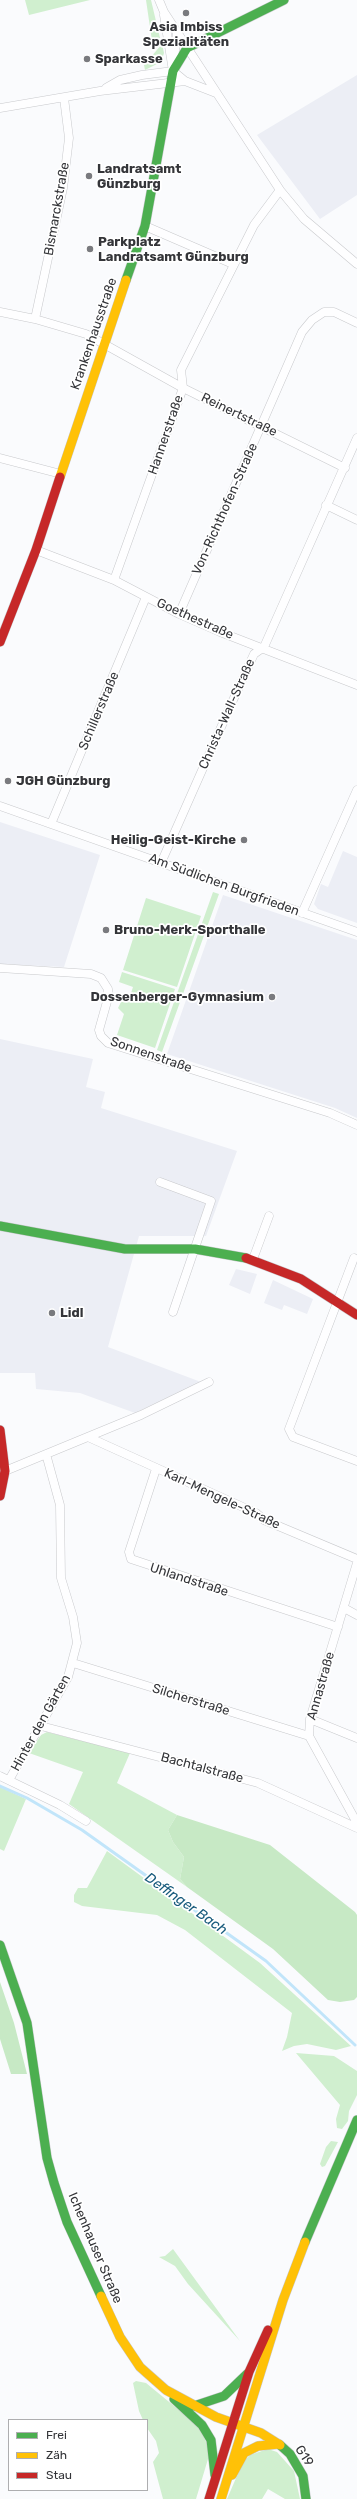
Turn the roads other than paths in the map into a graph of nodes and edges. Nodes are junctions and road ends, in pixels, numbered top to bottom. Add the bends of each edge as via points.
1 (159, 0) edge
2 (284, 0) edge
3 (164, 12) junction
4 (177, 33) junction
5 (172, 43) junction
6 (187, 48) junction
7 (173, 71) junction
8 (185, 81) junction
9 (170, 82) junction
10 (100, 91) junction
11 (217, 93) junction
12 (64, 98) junction
13 (0, 108) edge
14 (280, 190) junction
15 (145, 226) junction
16 (233, 264) junction
17 (357, 264) edge
18 (0, 312) edge
19 (35, 319) junction
20 (357, 323) edge
21 (103, 344) junction
22 (182, 388) junction
23 (262, 426) junction
24 (357, 438) edge
25 (0, 458) edge
26 (345, 468) junction
27 (61, 474) junction
28 (326, 505) junction
29 (357, 520) edge
30 (36, 550) junction
31 (114, 580) junction
32 (146, 597) junction
33 (179, 614) junction
34 (0, 642) edge
35 (264, 647) junction
36 (357, 685) edge
37 (357, 790) edge
38 (0, 806) edge
39 (51, 824) junction
40 (161, 863) junction
41 (302, 913) junction
42 (357, 932) edge
43 (0, 968) edge
44 (357, 1125) edge
45 (160, 1182) dead end
46 (269, 1216) dead end
47 (0, 1226) edge
48 (195, 1249) junction
49 (354, 1258) dead end
50 (253, 1259) junction
51 (337, 1300) junction
52 (173, 1312) dead end
53 (357, 1314) edge
54 (209, 1382) dead end
55 (0, 1430) edge
56 (88, 1437) junction
57 (46, 1454) junction
58 (357, 1461) edge
59 (156, 1469) junction
60 (5, 1472) junction
61 (0, 1496) edge
62 (357, 1559) edge
63 (357, 1563) edge
64 (344, 1608) junction
65 (357, 1615) edge
66 (338, 1627) junction
67 (73, 1663) junction
68 (310, 1719) junction
69 (41, 1726) junction
70 (309, 1736) junction
71 (357, 1738) edge
72 (0, 1776) edge
73 (9, 1780) junction
74 (86, 1821) dead end
75 (357, 1823) edge
76 (357, 1828) edge
77 (0, 1945) edge
78 (357, 2120) edge
79 (283, 2300) junction
80 (249, 2372) junction
81 (166, 2390) junction
82 (194, 2406) junction
83 (232, 2423) junction
84 (244, 2428) junction
85 (279, 2444) junction
86 (215, 2475) junction
87 (224, 2488) junction
88 (209, 2499) edge
89 (221, 2499) edge
90 (306, 2499) edge

1 - 3 street
2 - 6 street, Krankenhausstraße
3 - 4 street
3 - 5 street
4 - 5 street
4 - 6 street
5 - 6 street
5 - 7 street
6 - 7 street, Krankenhausstraße
6 - 11 street
7 - 8 street
7 - 9 street, Krankenhausstraße
7 - 10 street via 120,80
8 - 9 street
8 - 11 street
9 - 10 street
9 - 15 street, Krankenhausstraße via 159,158
10 - 12 street
11 - 14 street
12 - 13 street
12 - 19 street, Bismarckstraße via 69,138 63,188
14 - 16 street, Hannerstraße via 254,225
14 - 17 street via 304,219
15 - 16 street
15 - 21 street, Krankenhausstraße
16 - 22 street, Hannerstraße via 181,370
18 - 19 street, Reinertstraße
19 - 21 street, Reinertstraße via 86,334
20 - 23 street, Von-Richthofen-Straße via 334,312 324,312 312,320 302,332
21 - 22 street, Reinertstraße
21 - 27 street, Krankenhausstraße
22 - 23 street, Reinertstraße
22 - 31 street, Hannerstraße
23 - 26 street, Reinertstraße
23 - 33 street, Von-Richthofen-Straße
24 - 26 street, Christa-Wall-Straße
25 - 27 street
26 - 28 street, Christa-Wall-Straße
27 - 30 street, Krankenhausstraße
28 - 29 street
28 - 35 street, Christa-Wall-Straße
30 - 31 street, Goethestraße
30 - 34 street, Krankenhausstraße
31 - 32 street, Goethestraße
32 - 33 street, Goethestraße
32 - 39 street, Schillerstraße
33 - 35 street, Goethestraße
35 - 36 street, Goethestraße
35 - 40 street, Christa-Wall-Straße via 254,654
37 - 41 street
38 - 39 street, Am Südlichen Burgfrieden
39 - 40 street, Am Südlichen Burgfrieden
40 - 41 street, Am Südlichen Burgfrieden
41 - 42 street, Am Südlichen Burgfrieden
43 - 44 street, Sonnenstraße via 91,974 101,978 108,989 108,998 99,1030 100,1036 108,1043 330,1113
45 - 48 street via 211,1201
46 - 50 street
47 - 48 street via 125,1249
48 - 50 street
48 - 52 street
49 - 51 street
50 - 51 street via 301,1279
51 - 53 street
51 - 58 street via 289,1433 293,1437
54 - 56 street
55 - 60 street
56 - 57 street
56 - 59 street, Karl-Mengele-Straße
57 - 60 street
57 - 67 street, Hinter den Gärten via 60,1505 61,1578 76,1630
59 - 62 street, Karl-Mengele-Straße via 256,1513 264,1520
59 - 66 street, Uhlandstraße via 130,1552 131,1559
60 - 61 street
63 - 64 street, Annastraße
64 - 65 street
64 - 66 street, Annastraße
66 - 68 street, Annastraße
67 - 69 street, Hinter den Gärten
67 - 70 street, Silcherstraße
68 - 70 street, Annastraße
68 - 71 street
69 - 73 street, Hinter den Gärten
69 - 76 street, Bachtalstraße via 258,1783
70 - 75 street, Annastraße
72 - 73 street
73 - 74 street
77 - 81 street, Ichenhauser Straße via 27,2023 47,2158 67,2222 120,2337 140,2367
78 - 79 street
79 - 80 street
79 - 84 street
80 - 82 street via 224,2396
80 - 83 street
81 - 82 street, Ichenhauser Straße
81 - 86 street via 179,2406 202,2425 211,2440
82 - 83 street, Ichenhauser Straße
83 - 84 street, Ichenhauser Straße
83 - 86 street
84 - 85 street, G19 via 261,2433
84 - 87 street
85 - 87 street via 258,2446 244,2453
85 - 90 street, G19 via 290,2454 303,2476
86 - 88 street
87 - 89 street

